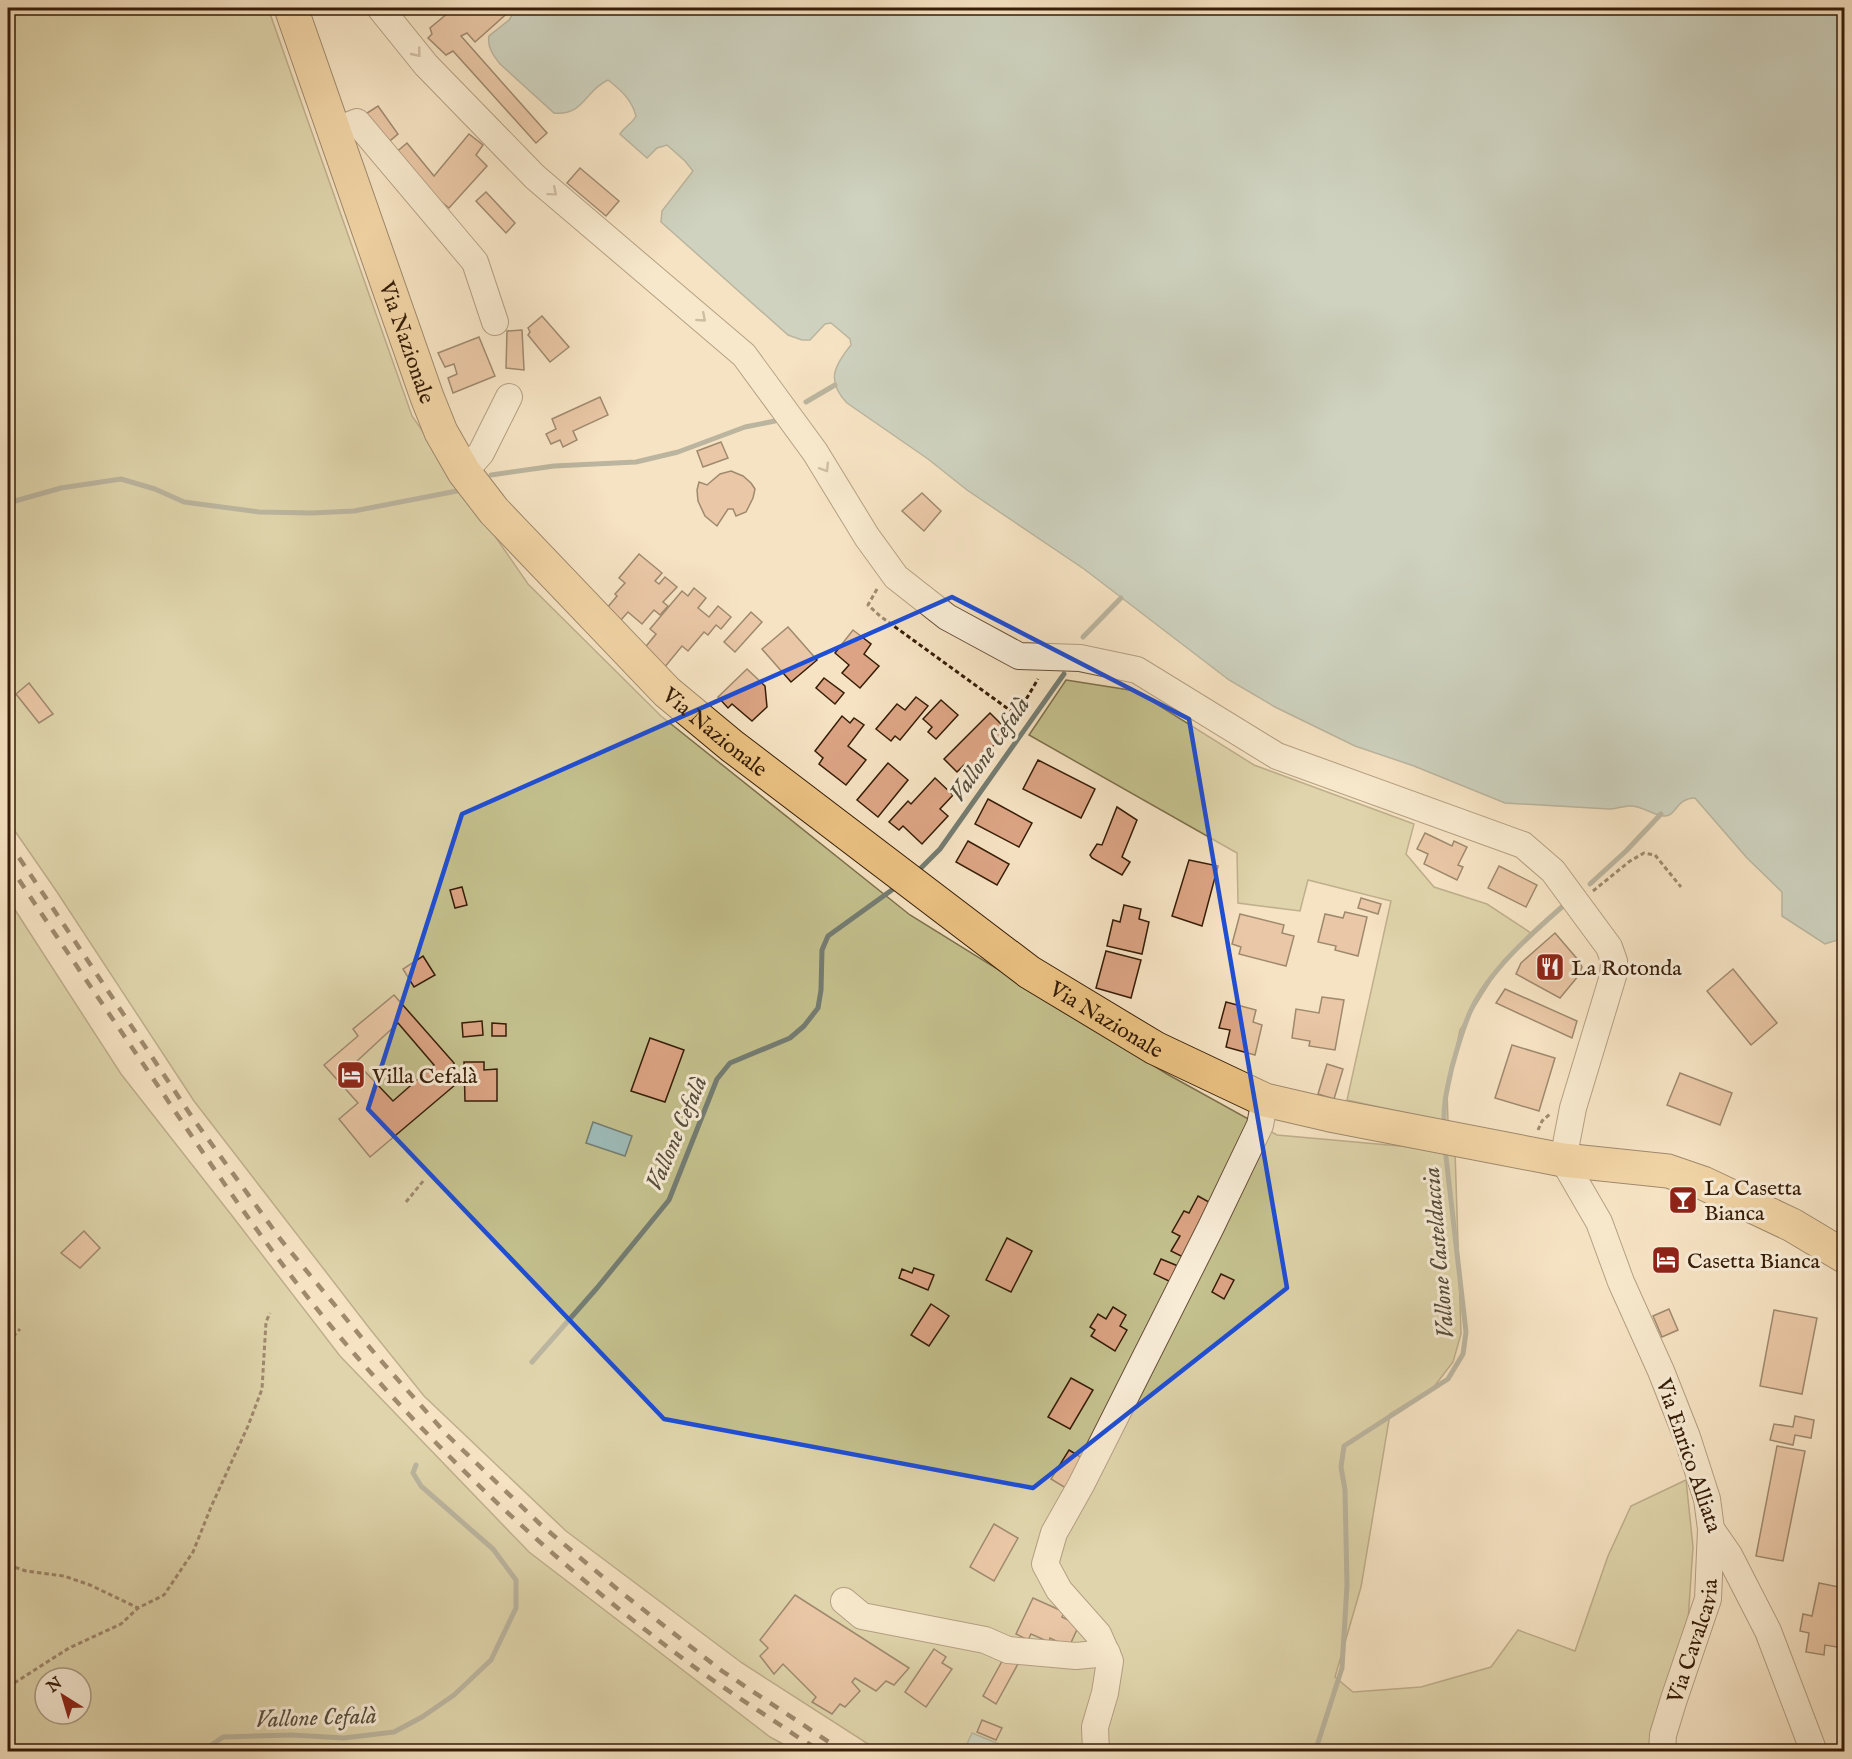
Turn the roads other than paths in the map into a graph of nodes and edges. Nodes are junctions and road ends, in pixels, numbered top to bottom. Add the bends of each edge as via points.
1 (291, 8) edge
2 (380, 8) edge
3 (334, 131) junction
4 (495, 322) dead end
5 (509, 397) dead end
6 (464, 472) junction
7 (1265, 1100) junction
8 (1548, 1157) junction
9 (1845, 1256) edge
10 (1711, 1529) junction
11 (844, 1601) dead end
12 (1107, 1653) junction
13 (1096, 1752) edge
14 (1662, 1752) edge
15 (1814, 1752) edge

1 - 3 main road, Via Nazionale
2 -> 8 street via 426,65 535,177 744,355 896,577 947,617 1019,656 1080,658 1137,670 1277,756 1523,844 1553,871 1609,947 1614,961 1613,976 1573,1108
3 - 4 street via 357,122 475,262
3 - 6 main road, Via Nazionale via 427,397
5 - 6 street via 481,453
6 - 7 main road, Via Nazionale via 494,511 667,692 732,746 1029,972 1155,1048
7 - 8 main road, Via Nazionale
7 - 12 street via 1260,1125 1054,1533 1045,1564 1059,1590 1098,1634
8 - 9 main road, Via Nazionale via 1685,1176 1791,1225
8 - 10 street, Via Enrico Alliata via 1599,1222 1688,1437 1707,1499
10 - 14 street, Via Cavalcavia via 1708,1599 1671,1708
10 - 15 street, Via Enrico Alliata via 1729,1555 1768,1631
11 - 12 street via 862,1616 985,1640 1008,1650 1076,1656
12 - 13 street via 1110,1660 1105,1693 1095,1727

